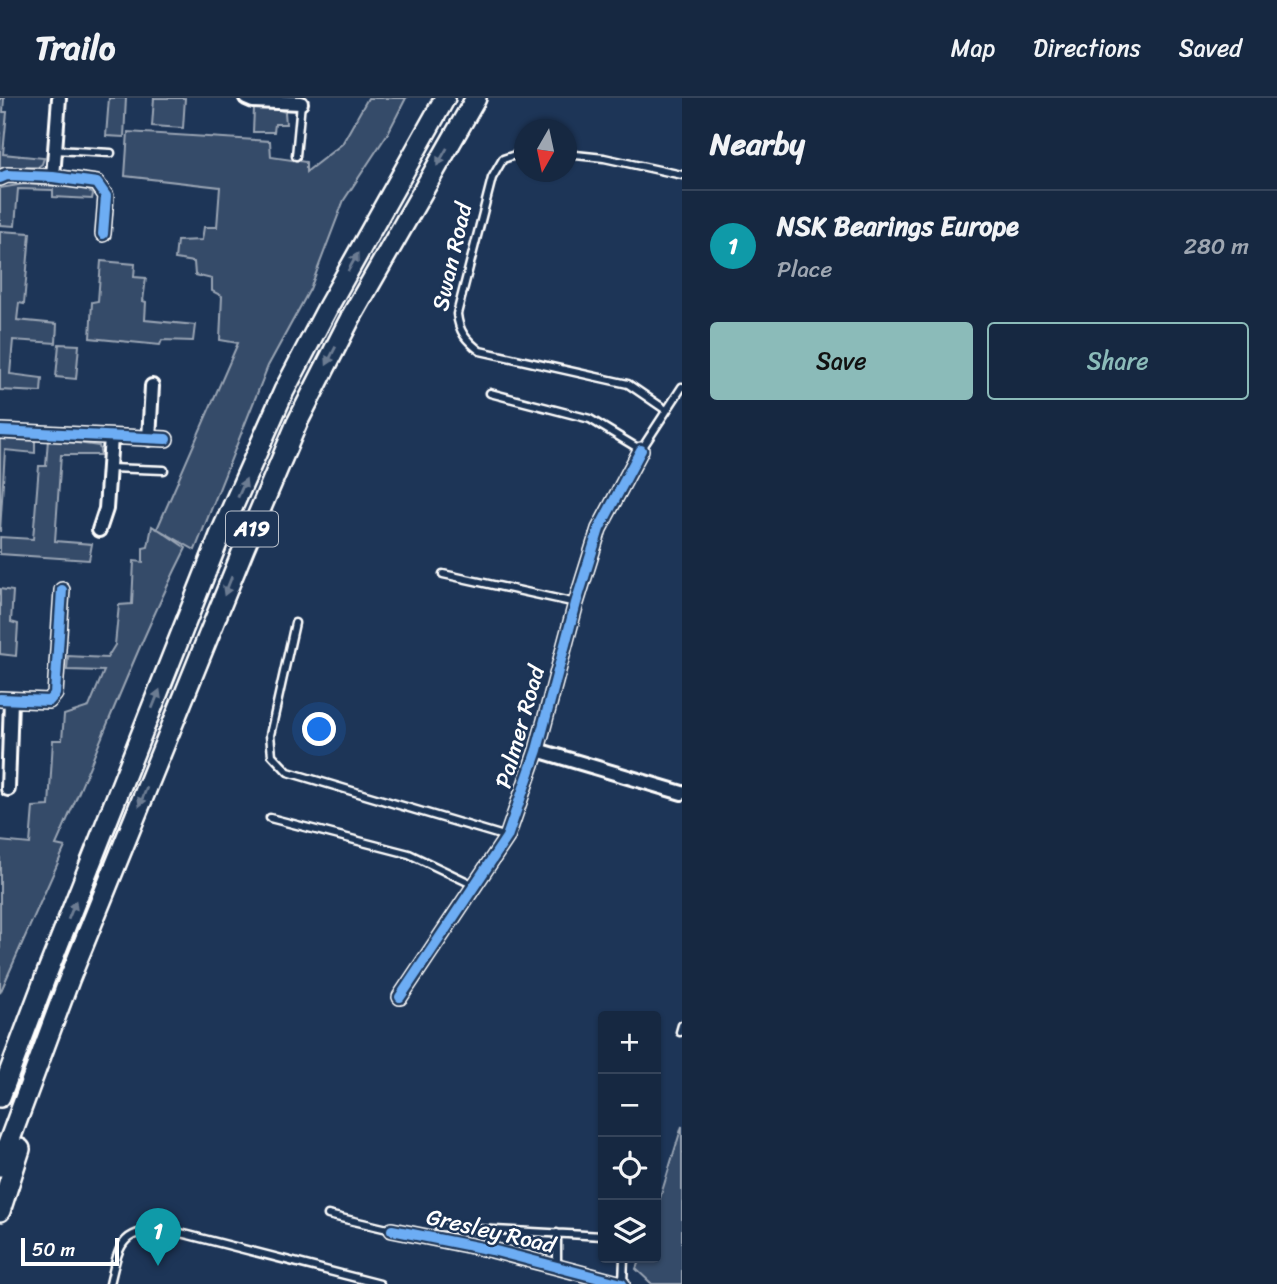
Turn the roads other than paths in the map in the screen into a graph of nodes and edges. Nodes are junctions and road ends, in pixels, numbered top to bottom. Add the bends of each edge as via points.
1 (59, 98) edge
2 (246, 98) edge
3 (445, 98) edge
4 (476, 98) edge
5 (301, 103) joint
6 (55, 150) junction
7 (111, 153) dead end
8 (514, 155) edge
9 (577, 155) edge
10 (296, 156) dead end
11 (682, 176) edge
12 (53, 177) junction
13 (0, 178) edge
14 (103, 234) dead end
15 (152, 386) dead end
16 (682, 387) edge
17 (490, 393) dead end
18 (666, 410) junction
19 (0, 431) edge
20 (111, 437) junction
21 (149, 439) junction
22 (166, 439) dead end
23 (641, 450) junction
24 (109, 468) junction
25 (164, 470) dead end
26 (99, 530) dead end
27 (443, 574) dead end
28 (62, 590) dead end
29 (576, 603) junction
30 (296, 623) dead end
31 (6, 699) edge
32 (537, 750) junction
33 (8, 789) dead end
34 (682, 793) edge
35 (270, 818) dead end
36 (507, 837) junction
37 (474, 885) junction
38 (47, 973) junction
39 (69, 980) junction
40 (400, 997) dead end
41 (0, 1062) edge
42 (0, 1097) edge
43 (0, 1166) edge
44 (0, 1211) edge
45 (328, 1216) dead end
46 (439, 1227) dead end
47 (392, 1230) joint
48 (494, 1230) junction
49 (557, 1233) junction
50 (598, 1236) edge
51 (492, 1250) junction
52 (624, 1263) edge
53 (557, 1267) junction
54 (110, 1284) edge
55 (380, 1284) edge
56 (623, 1284) edge

1 - 6 street
2 - 5 street
38 -> 3 highway, A19 via 221,533 284,391
4 -> 39 highway, A19 via 351,317 297,423
5 - 10 lane
6 - 7 lane
6 - 12 street
8 - 18 lane, Swan Road via 503,159 492,178 457,314 459,329 480,351 628,384
9 - 11 lane
12 - 13 street
12 - 14 street via 97,183 106,196
15 - 21 street
16 - 18 lane
17 - 23 lane via 590,419
18 - 23 lane
19 - 20 street
20 - 21 street
20 - 24 street
21 - 22 street
23 - 29 street, Palmer Road via 600,529
24 - 25 lane
24 - 26 street via 106,509
27 - 29 lane
28 - 31 street via 55,694 50,701
29 - 32 street, Palmer Road
30 - 36 lane via 270,735 272,755 288,772
31 - 33 street
32 - 34 street
32 - 36 street, Palmer Road
35 - 37 lane via 409,854
36 - 37 street, Palmer Road
37 - 40 street, Palmer Road
38 - 41 highway
38 - 42 highway, A19
39 - 43 highway, A19
39 - 44 highway via 46,1070
45 - 47 lane
46 - 48 lane
47 - 51 street, Gresley Road
48 - 49 lane
48 - 51 lane
49 - 50 lane
49 - 53 lane
51 - 53 street, Gresley Road
52 - 56 lane
53 - 56 street, Gresley Road
54 - 55 lane via 118,1250 127,1238 144,1230 169,1230

